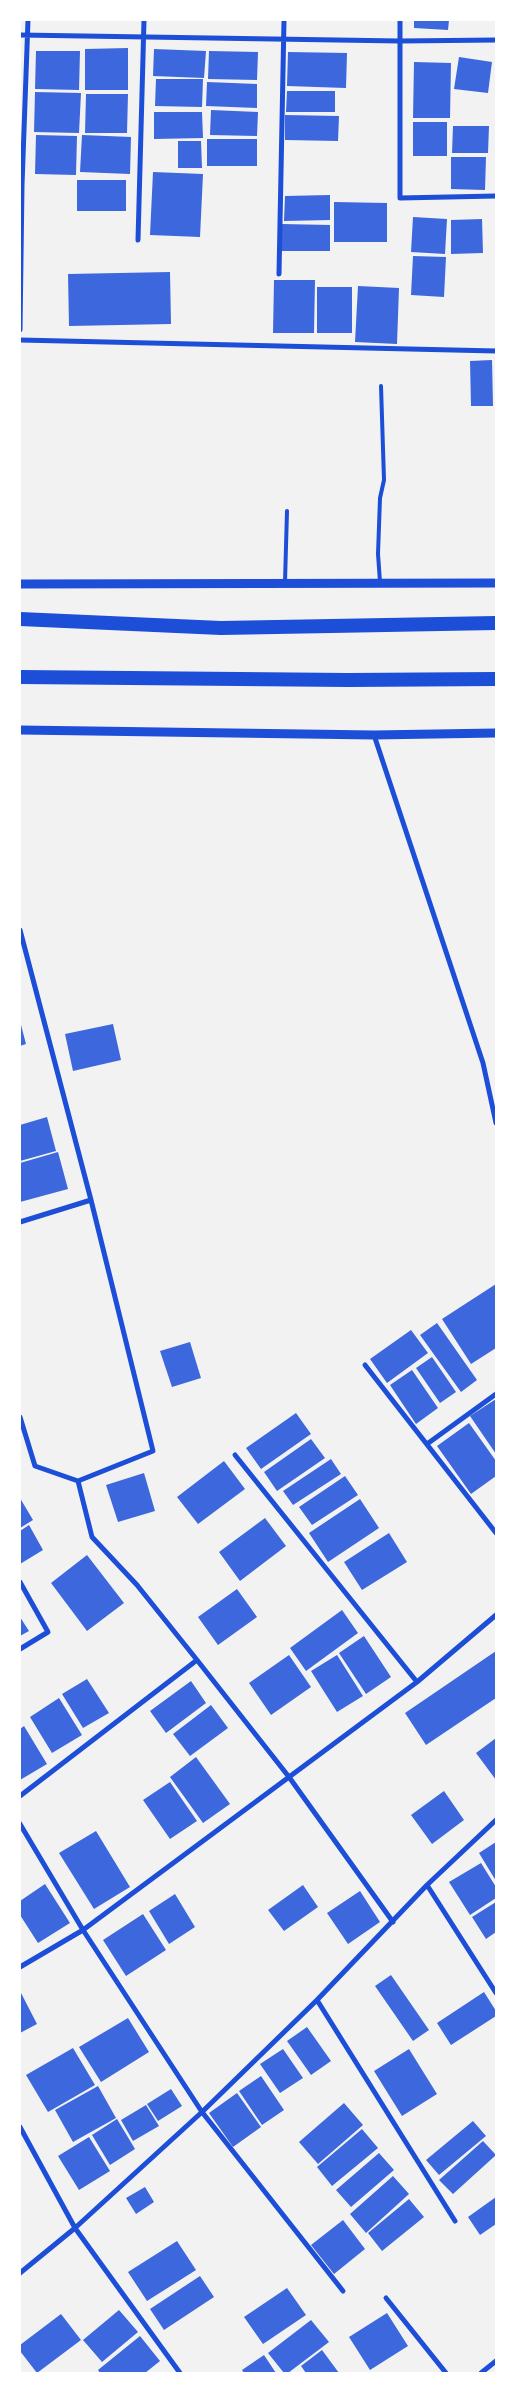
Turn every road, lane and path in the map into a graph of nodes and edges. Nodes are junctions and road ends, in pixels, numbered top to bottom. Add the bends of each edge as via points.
1 (28, 20) edge
2 (144, 20) edge
3 (284, 20) edge
4 (400, 20) edge
5 (20, 35) edge
6 (28, 35) junction
7 (144, 37) junction
8 (283, 39) junction
9 (496, 40) edge
10 (400, 41) junction
11 (21, 185) edge
12 (496, 196) edge
13 (138, 240) dead end
14 (279, 274) dead end
15 (20, 330) edge
16 (20, 340) edge
17 (496, 351) edge
18 (381, 386) dead end
19 (287, 511) dead end
20 (496, 583) edge
21 (20, 584) edge
22 (285, 584) junction
23 (380, 585) junction
24 (20, 619) edge
25 (496, 623) edge
26 (20, 677) edge
27 (496, 679) edge
28 (20, 730) edge
29 (496, 732) edge
30 (374, 735) junction
31 (20, 930) edge
32 (496, 1123) edge
33 (91, 1200) junction
34 (20, 1222) edge
35 (365, 1365) dead end
36 (496, 1394) edge
37 (20, 1417) edge
38 (427, 1444) junction
39 (235, 1455) dead end
40 (78, 1481) junction
41 (496, 1534) edge
42 (20, 1582) edge
43 (496, 1616) edge
44 (20, 1648) edge
45 (197, 1660) junction
46 (417, 1682) junction
47 (289, 1777) junction
48 (20, 1796) edge
49 (496, 1820) edge
50 (20, 1824) edge
51 (427, 1886) junction
52 (393, 1922) junction
53 (83, 1930) junction
54 (20, 1967) edge
55 (496, 1993) edge
56 (317, 2000) junction
57 (202, 2112) junction
58 (20, 2127) edge
59 (455, 2221) dead end
60 (75, 2228) junction
61 (20, 2273) edge
62 (344, 2291) dead end
63 (386, 2298) dead end
64 (496, 2361) edge
65 (180, 2373) edge
66 (446, 2373) edge
67 (481, 2373) edge

1 - 6 street
2 - 7 street
3 - 8 street
4 - 10 street
5 - 6 street
6 - 7 street
6 - 11 street
7 - 8 street
7 - 13 street
8 - 10 street
8 - 14 street
9 - 10 street
10 - 12 street via 400,198
11 - 15 street
16 - 17 street
18 - 23 lane via 384,480 380,498
19 - 22 lane
20 - 23 street
21 - 22 street
22 - 23 street
24 - 25 highway via 220,628
26 - 27 highway
28 - 30 street
29 - 30 street
30 - 32 street via 483,1063
31 - 33 street
33 - 34 street
33 - 40 street via 153,1451
35 - 38 street
36 - 38 street
37 - 40 street via 35,1466
38 - 41 street
39 - 46 street
40 - 45 street via 92,1537 137,1585
42 - 44 street via 48,1632
43 - 46 street
45 - 47 street
45 - 48 street
46 - 47 street
47 - 52 street
47 - 53 street
49 - 51 street
50 - 53 street
51 - 52 street
51 - 55 street
52 - 56 street
53 - 54 street
53 - 57 street
56 - 57 street
56 - 59 street
57 - 60 street
57 - 62 street
58 - 60 street
60 - 61 street
60 - 65 street
63 - 66 street
64 - 67 street

